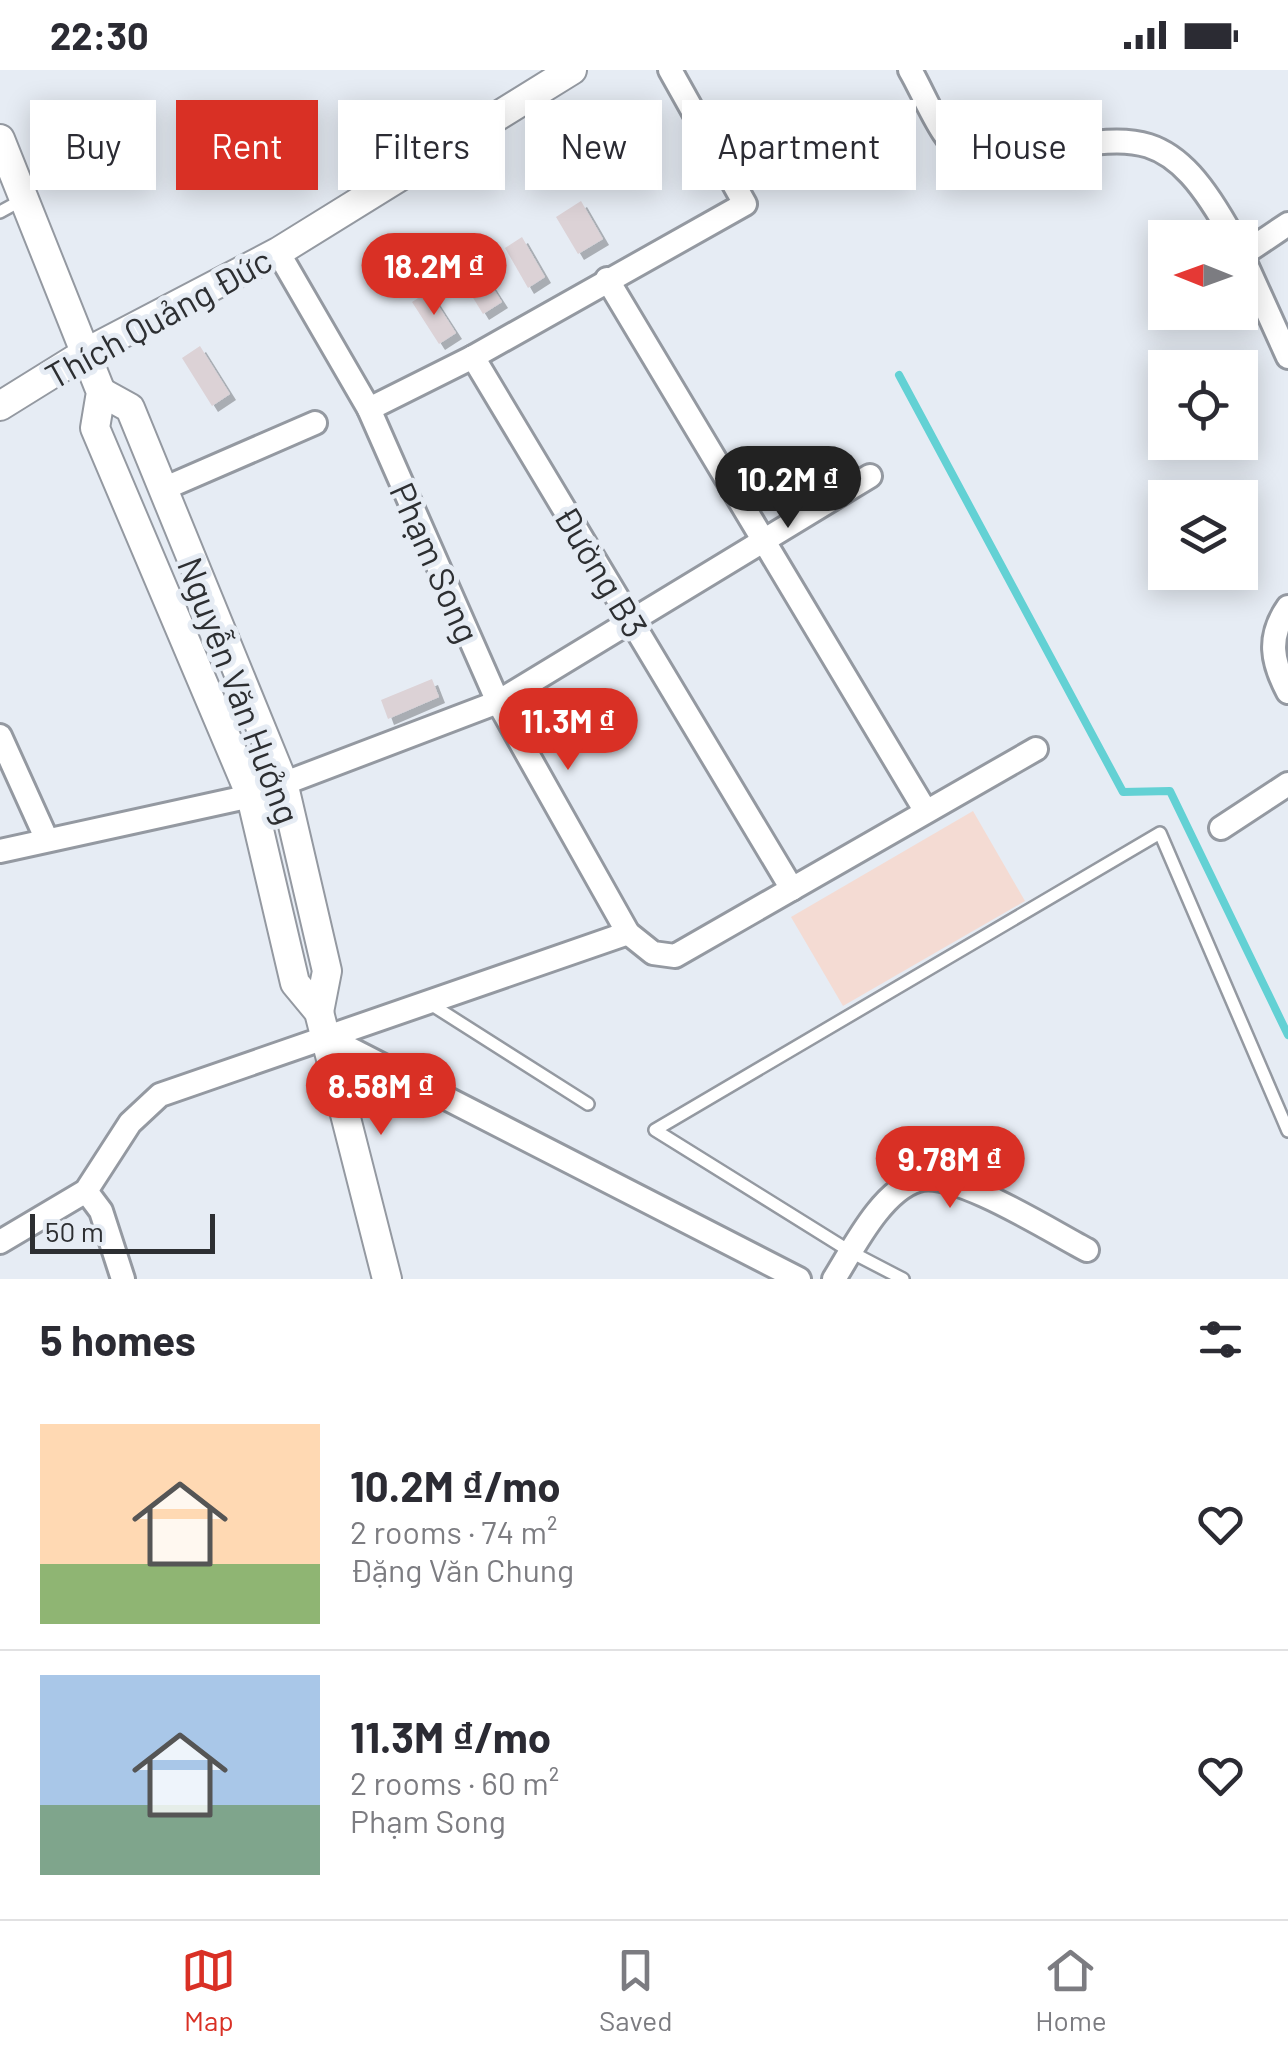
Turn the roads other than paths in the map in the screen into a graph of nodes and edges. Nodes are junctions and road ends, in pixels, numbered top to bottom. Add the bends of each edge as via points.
1 (572, 70) edge
2 (670, 70) edge
3 (910, 70) edge
4 (0, 139) edge
5 (26, 198) junction
6 (0, 212) edge
7 (1221, 220) edge
8 (1288, 224) edge
9 (1258, 238) edge
10 (278, 252) junction
11 (606, 279) junction
12 (1258, 292) edge
13 (87, 352) junction
14 (474, 357) junction
15 (1288, 357) edge
16 (100, 392) junction
17 (0, 406) edge
18 (369, 409) junction
19 (315, 424) dead end
20 (870, 476) dead end
21 (163, 490) junction
22 (764, 541) junction
23 (1288, 608) edge
24 (633, 623) junction
25 (1288, 692) edge
26 (498, 702) junction
27 (0, 736) edge
28 (1036, 749) dead end
29 (283, 782) junction
30 (1288, 784) edge
31 (250, 796) junction
32 (926, 810) junction
33 (1221, 828) dead end
34 (47, 840) junction
35 (0, 851) edge
36 (792, 889) junction
37 (628, 933) junction
38 (429, 1002) junction
39 (323, 1025) junction
40 (588, 1104) dead end
41 (1288, 1131) edge
42 (86, 1191) junction
43 (0, 1242) edge
44 (1087, 1250) dead end
45 (851, 1252) junction
46 (123, 1279) edge
47 (387, 1279) edge
48 (799, 1279) edge
49 (834, 1279) edge
50 (903, 1279) edge

1 - 10 street, Thích Quảng Đức
2 - 11 street via 745,204
3 - 7 street via 956,150 971,159 1001,162 1101,138 1148,144 1192,174
4 - 5 street, Nguyễn Văn Hưởng
5 - 6 lane
5 - 13 street, Nguyễn Văn Hưởng
8 - 9 street
10 - 13 street, Thích Quảng Đức
10 - 18 street, Phạm Song
11 - 14 street
11 - 22 street
12 - 15 street
13 - 16 street, Nguyễn Văn Hưởng
13 - 17 street, Thích Quảng Đức
14 - 18 street
14 - 24 street, Đường B3
16 - 21 street, Nguyễn Văn Hưởng via 130,408
16 - 31 street, Nguyễn Văn Hưởng via 95,428
18 - 26 street, Phạm Song
19 - 21 street
20 - 22 street
21 - 29 street, Nguyễn Văn Hưởng
22 - 24 street
22 - 32 street
23 - 25 street via 1272,638 1274,666
24 - 26 street
24 - 36 street, Đường B3
26 - 29 street
26 - 37 street, Phạm Song
27 - 34 street
28 - 32 street
29 - 31 street
29 - 39 street, Nguyễn Văn Hưởng via 326,971
30 - 33 street
31 - 34 street
31 - 39 street, Nguyễn Văn Hưởng via 295,984
32 - 36 street
34 - 35 street
36 - 37 street via 676,956 653,953
37 - 38 street
38 - 39 street
38 - 40 lane
39 - 42 street via 160,1095 130,1123
39 - 47 street, Nguyễn Văn Hưởng
39 - 48 street
41 - 45 lane via 1160,833 655,1130
42 - 43 street
42 - 46 street via 101,1212
44 - 45 street via 941,1179 918,1180 892,1196
45 - 49 street
45 - 50 lane

